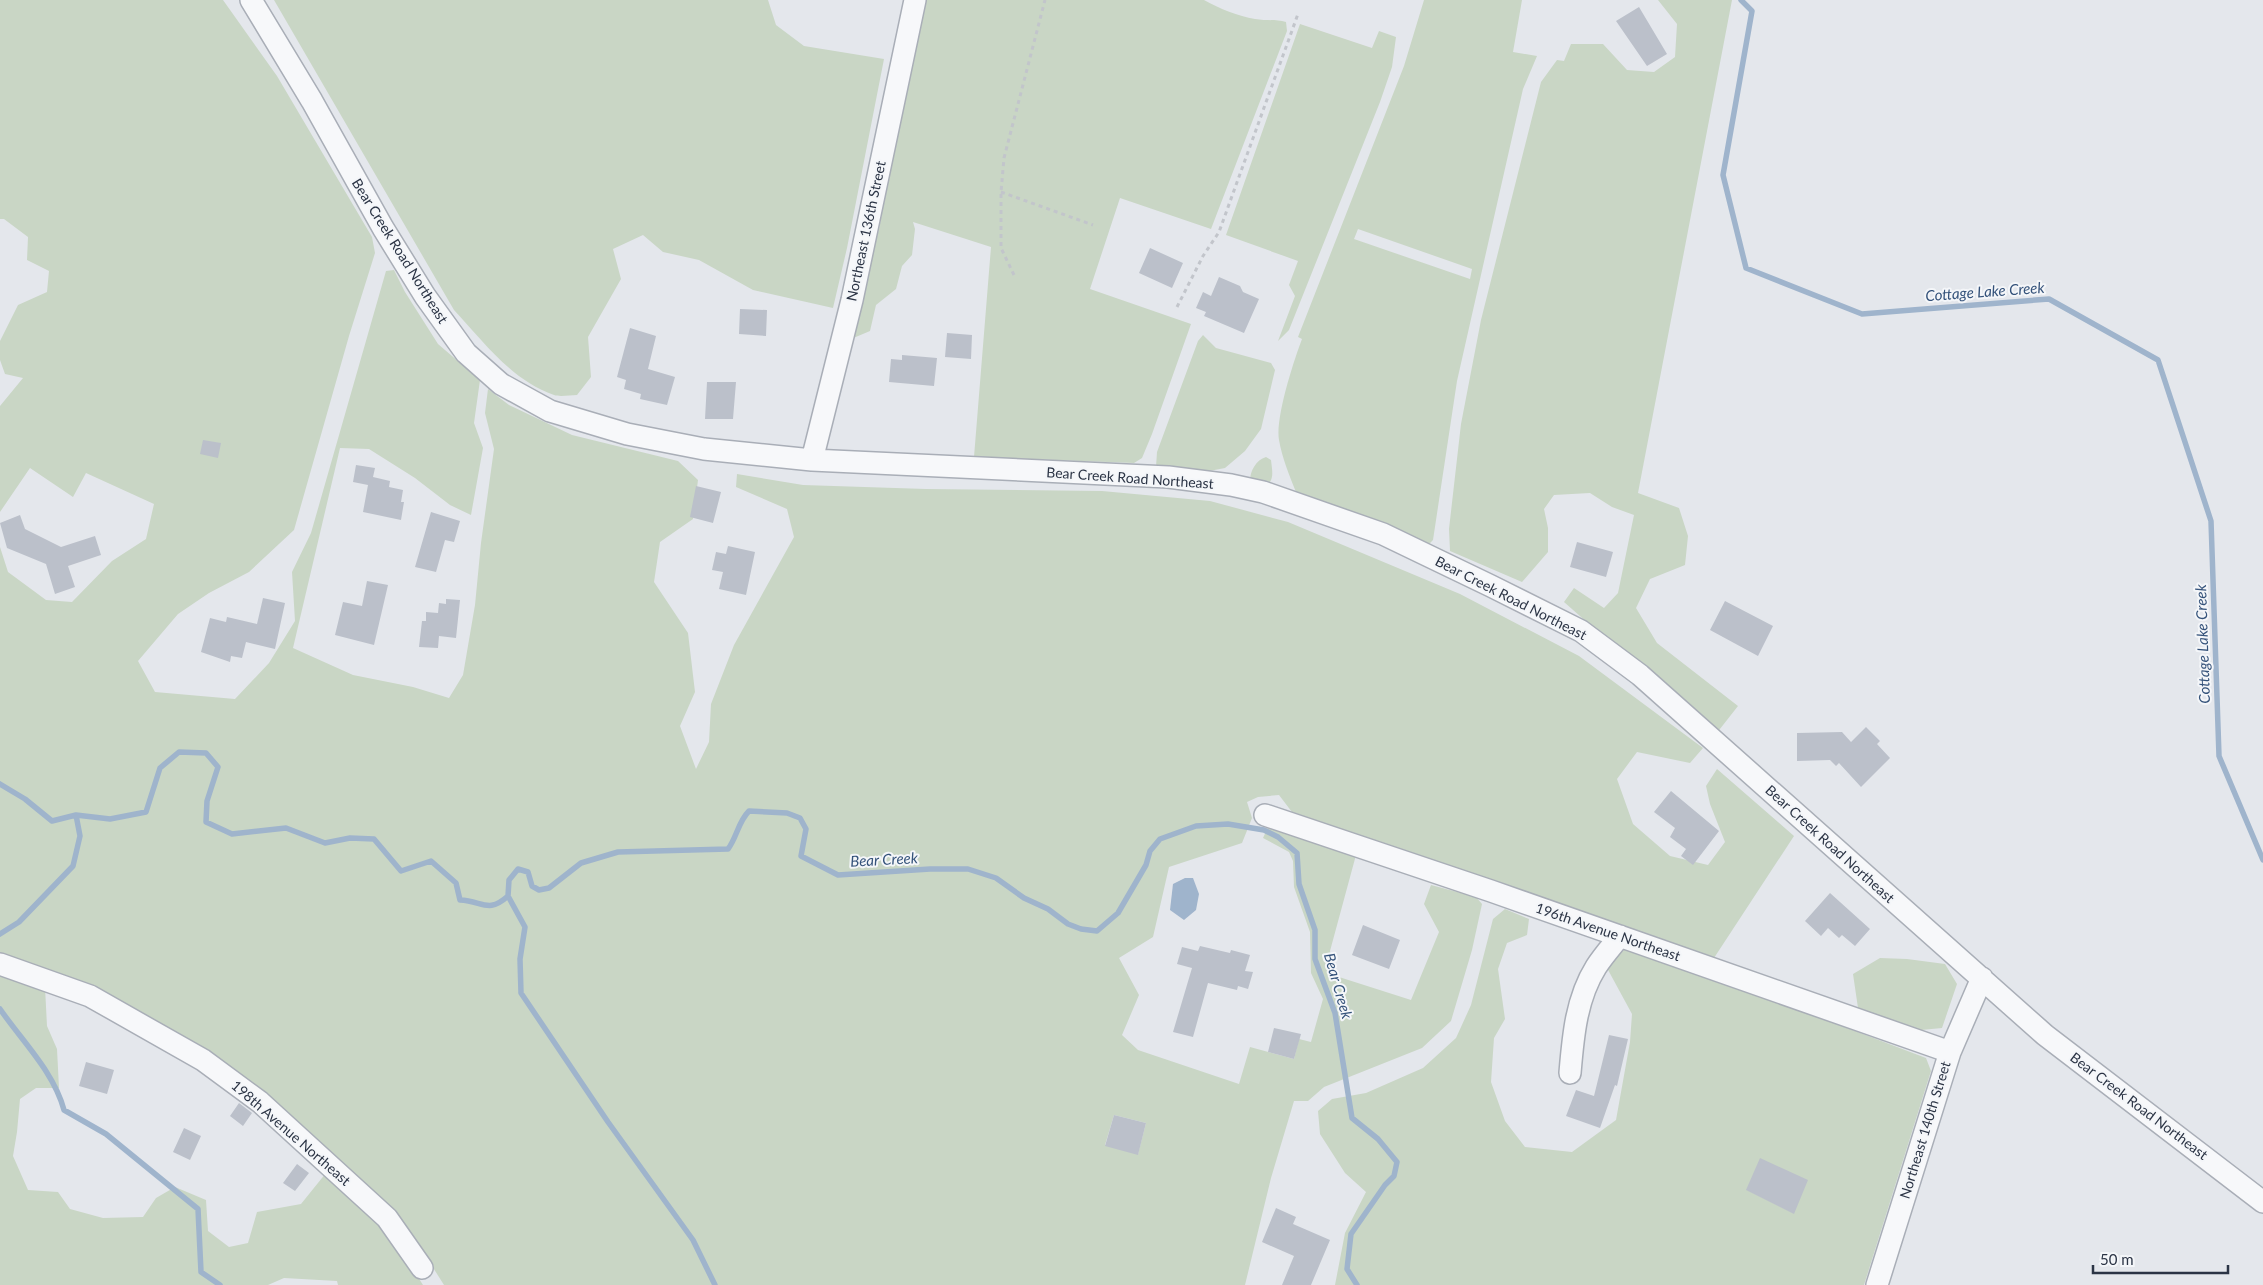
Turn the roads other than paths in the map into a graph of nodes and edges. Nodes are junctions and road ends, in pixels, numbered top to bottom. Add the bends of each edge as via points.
1 (251, 0) edge
2 (915, 0) edge
3 (812, 460) junction
4 (1265, 815) dead end
5 (1620, 936) junction
6 (0, 964) edge
7 (1982, 978) junction
8 (1950, 1052) junction
9 (1570, 1073) dead end
10 (2263, 1202) edge
11 (422, 1268) dead end
12 (1877, 1285) edge

1 - 3 street, Bear Creek Road Northeast via 425,296 466,353 501,384 550,411 627,434 704,449
2 - 3 street, Northeast 136th Street via 852,300
3 - 7 street, Bear Creek Road Northeast via 979,470 1095,472 1204,482 1263,492 1383,534 1588,636 1640,675
4 - 5 street, 196th Avenue Northeast
5 - 8 street, 196th Avenue Northeast
5 - 9 street via 1586,986 1578,1010
6 - 11 street, 198th Avenue Northeast via 90,996 203,1060 260,1102 387,1218
7 - 8 street, Northeast 140th Street
7 - 10 street, Bear Creek Road Northeast via 2045,1035
8 - 12 street, Northeast 140th Street

